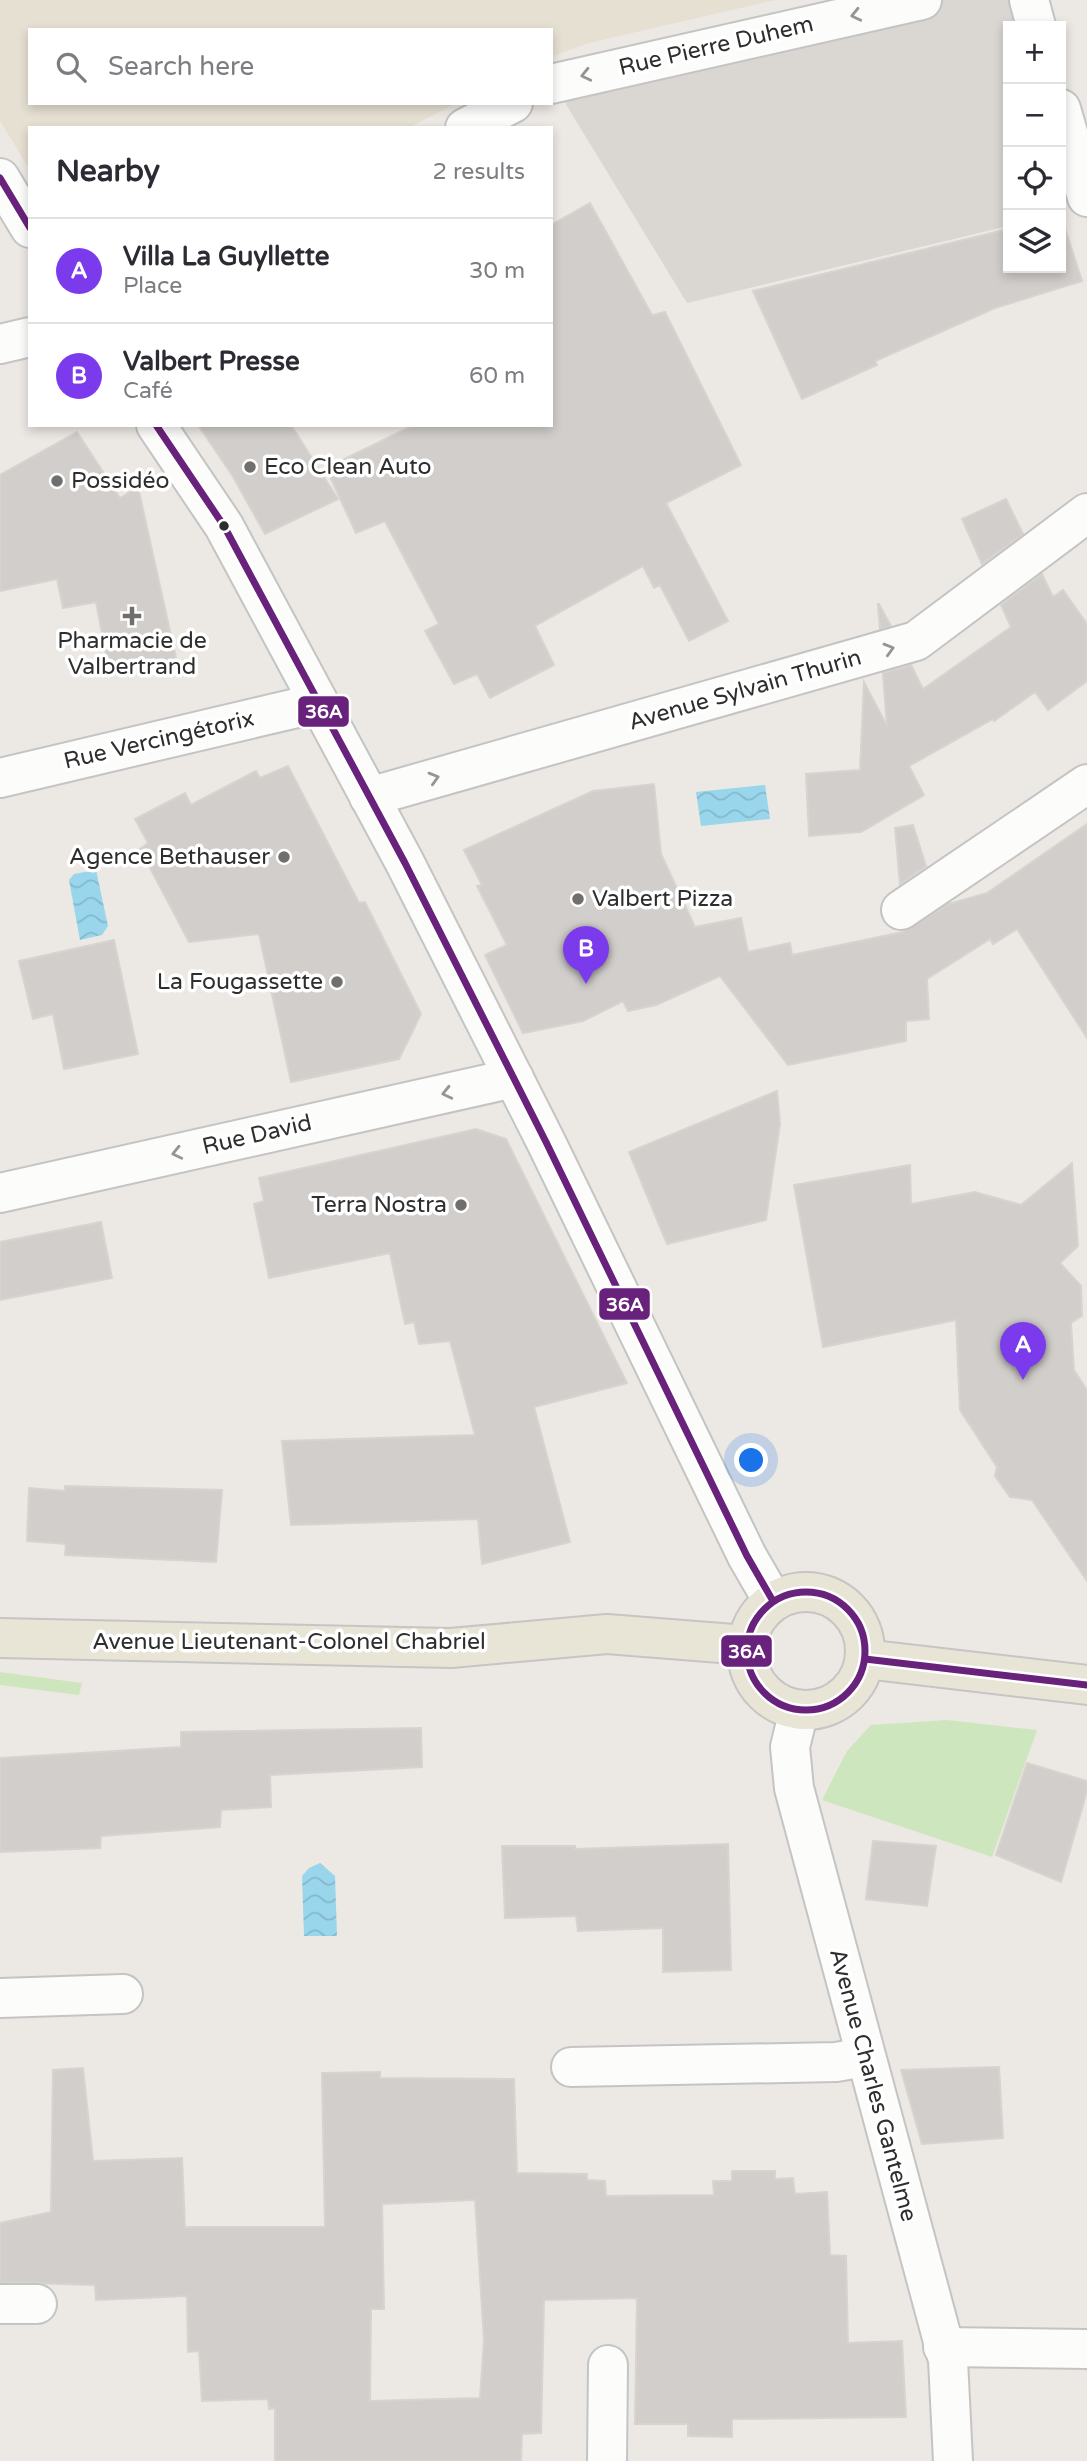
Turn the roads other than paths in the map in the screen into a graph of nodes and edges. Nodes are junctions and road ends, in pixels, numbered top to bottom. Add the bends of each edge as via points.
1 (922, 0) edge
2 (1029, 0) edge
3 (1035, 21) edge
4 (553, 84) edge
5 (509, 105) edge
6 (469, 126) edge
7 (1066, 126) edge
8 (0, 178) edge
9 (1087, 197) edge
10 (28, 225) edge
11 (28, 337) edge
12 (0, 344) edge
13 (157, 427) edge
14 (1087, 513) edge
15 (318, 703) junction
16 (0, 778) edge
17 (1087, 784) edge
18 (369, 797) junction
19 (901, 910) dead end
20 (514, 1078) junction
21 (0, 1193) edge
22 (773, 1601) junction
23 (0, 1638) edge
24 (746, 1645) junction
25 (865, 1660) junction
26 (1087, 1685) edge
27 (799, 1710) junction
28 (122, 1994) dead end
29 (0, 1998) edge
30 (865, 2057) junction
31 (571, 2067) dead end
32 (943, 2347) junction
33 (1087, 2350) edge
34 (608, 2365) dead end
35 (607, 2461) edge
36 (953, 2461) edge

1 -> 4 street, Rue Pierre Duhem
2 - 3 street
5 - 6 street
7 - 9 street
8 - 10 street
11 - 12 street
13 - 15 street via 224,526
18 -> 14 street, Avenue Sylvain Thurin via 916,641
15 - 16 street, Rue Vercingétorix
15 - 18 street
17 - 19 street
18 - 20 street
20 -> 21 street, Rue David
20 - 22 street
22 - 24 main road via 750,1628
22 - 25 main road via 794,1593 817,1592 838,1601 854,1616 864,1637
23 - 24 main road, Avenue Lieutenant-Colonel Chabriel via 451,1648 607,1634
24 - 27 main road via 754,1681 781,1706
25 - 26 main road
25 - 27 main road via 860,1677 842,1698 818,1710
27 - 30 street, Avenue Charles Gantelme via 790,1747 794,1788
28 - 29 street
30 - 31 street via 836,2062
30 - 32 street, Avenue Charles Gantelme
32 - 33 street
32 - 36 street, Avenue Charles Gantelme via 948,2360
34 - 35 street

